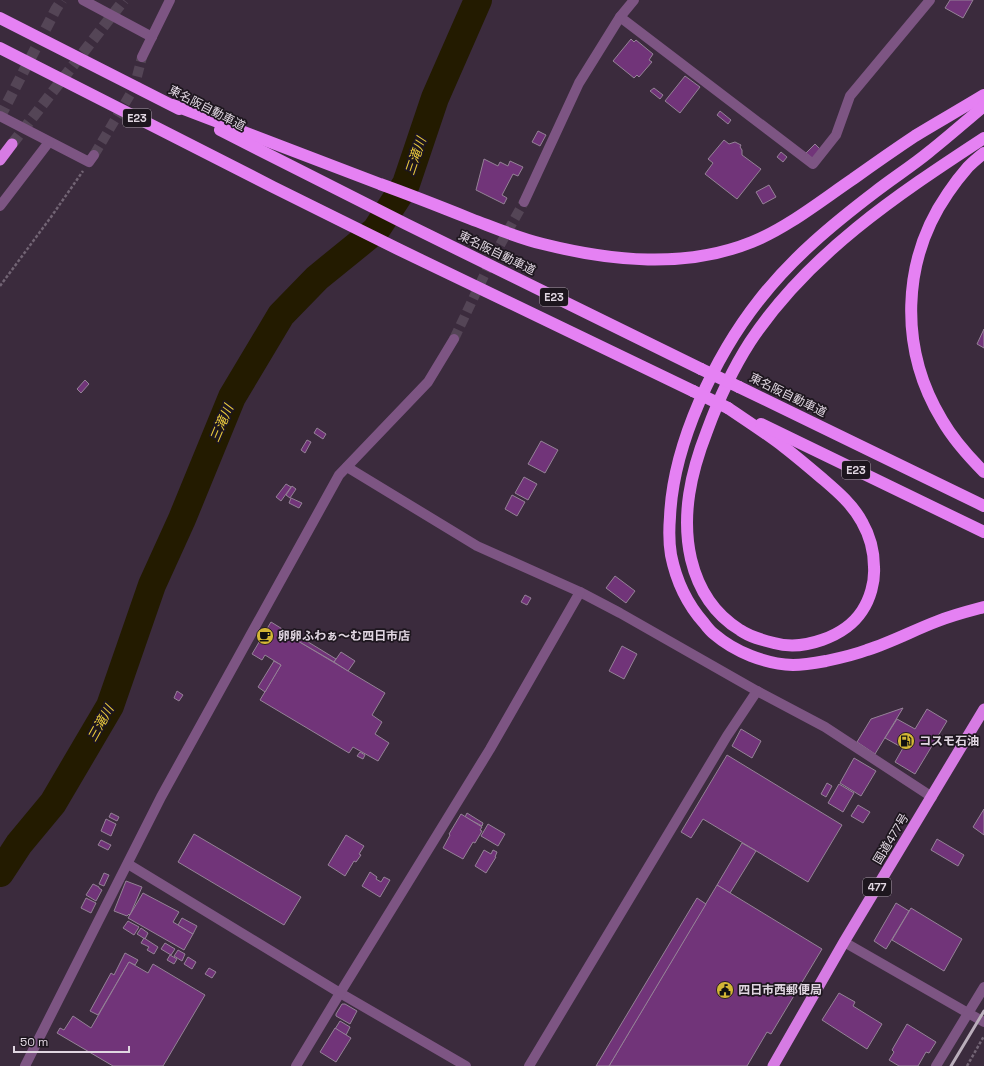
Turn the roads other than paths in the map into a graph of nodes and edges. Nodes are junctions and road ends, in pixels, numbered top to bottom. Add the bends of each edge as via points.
1 (83, 0) edge
2 (170, 0) edge
3 (634, 0) edge
4 (930, 0) edge
5 (620, 17) junction
6 (0, 18) edge
7 (152, 37) junction
8 (0, 48) edge
9 (142, 57) tunnel mouth
10 (984, 95) edge
11 (173, 106) junction
12 (984, 106) edge
13 (0, 116) edge
14 (984, 138) edge
15 (50, 142) junction
16 (12, 144) tunnel mouth
17 (984, 153) edge
18 (91, 158) road end
19 (0, 160) edge
20 (524, 202) tunnel mouth
21 (0, 206) edge
22 (454, 339) tunnel mouth
23 (728, 408) junction
24 (347, 467) junction
25 (984, 472) edge
26 (984, 506) edge
27 (984, 532) edge
28 (580, 592) junction
29 (984, 607) edge
30 (757, 691) junction
31 (984, 709) edge
32 (932, 797) junction
33 (128, 864) junction
34 (844, 942) junction
35 (984, 987) edge
36 (340, 993) junction
37 (968, 1013) junction
38 (984, 1022) edge
39 (25, 1066) edge
40 (296, 1066) edge
41 (466, 1066) edge
42 (529, 1066) edge
43 (773, 1066) edge
44 (936, 1066) edge

1 - 7 street
2 - 7 street
3 - 5 street
4 - 5 street via 850,96 836,135 812,164
5 - 20 street via 579,82
6 - 11 highway, 東名阪自動車道 / E23
7 - 9 street
8 - 23 highway, E23, bridge via 398,249
10 - 11 highway via 916,136 775,231 730,250 675,259 648,260 621,259 541,243
11 - 26 highway, 東名阪自動車道 / E23, bridge via 406,224
12 - 29 highway via 811,244 782,272 759,300 710,378 689,429 674,481 669,530 677,576 685,598 698,616 713,634 731,646 750,656 770,662 793,665 840,658
13 - 15 street
14 - 23 highway via 874,214 824,256 781,300 749,343 735,368 700,448 688,500 687,533 694,570 702,590 726,620 760,640 800,646 817,642 849,625 861,612 870,595 875,576 870,539 862,521 849,504 810,468
15 - 18 street
15 - 21 street
16 - 19 highway
17 - 25 highway via 968,167 952,187 930,223 919,251 911,298 914,349 930,398 956,440
22 - 24 street via 428,382
23 - 27 highway, E23
24 - 28 street via 477,546
24 - 33 street via 339,475 161,797
28 - 30 street
28 - 36 street via 490,750
30 - 32 street via 825,727
30 - 42 street via 723,743
31 - 32 highway, 国道477号 / 477
32 - 34 highway, 国道477号 / 477
33 - 36 street
33 - 39 street
34 - 37 street
34 - 43 highway, 国道477号 / 477
35 - 37 street
36 - 40 street
36 - 41 street
37 - 38 street
37 - 44 street

